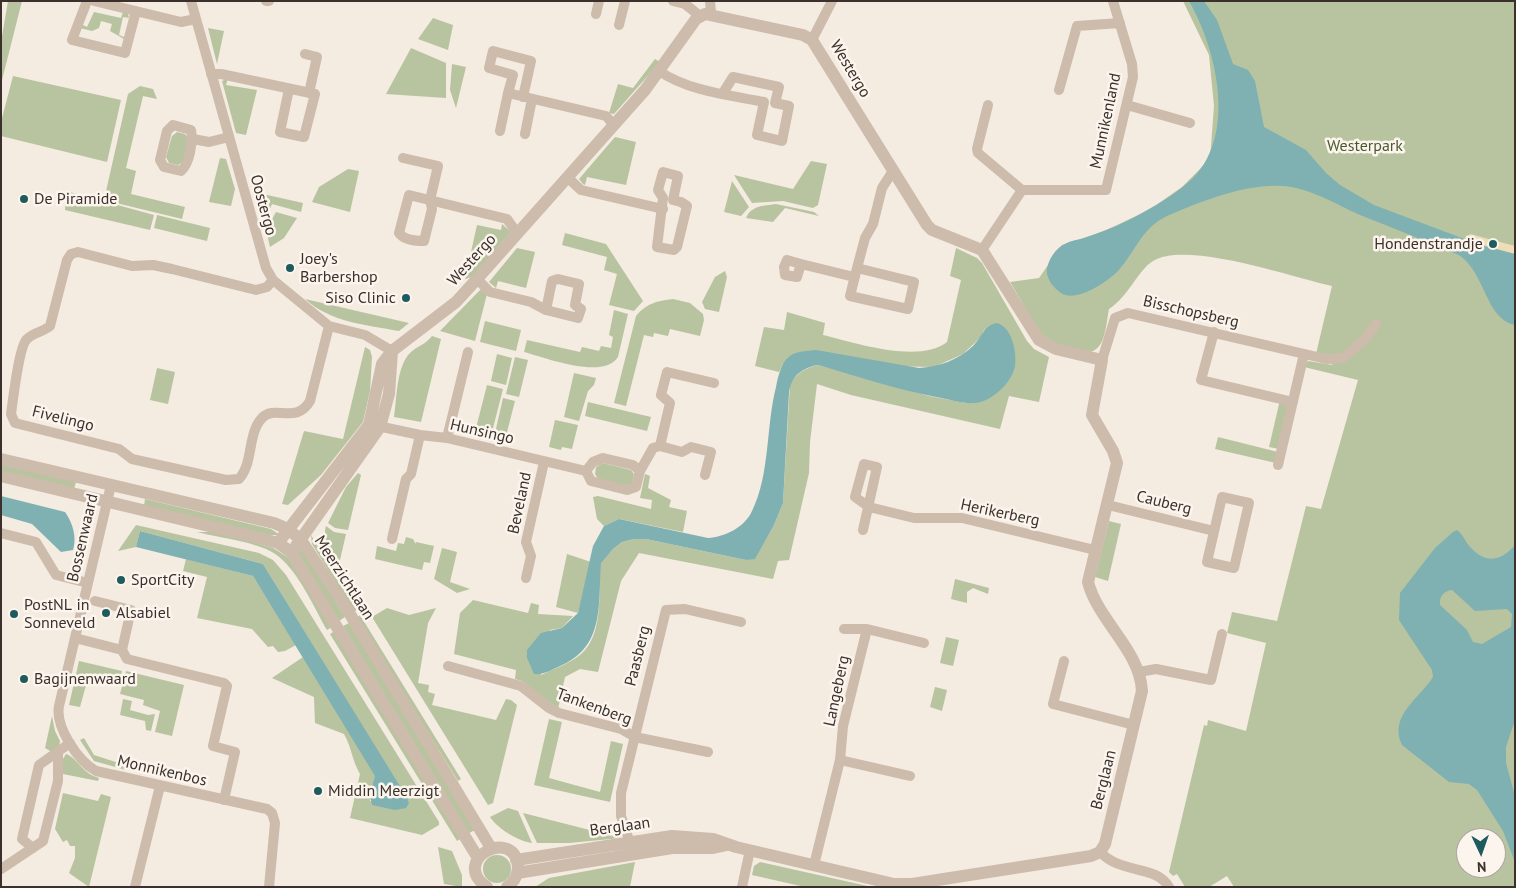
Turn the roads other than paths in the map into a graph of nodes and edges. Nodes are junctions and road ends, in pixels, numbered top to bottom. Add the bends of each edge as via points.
1 (87, 1) edge
2 (94, 1) edge
3 (192, 1) edge
4 (599, 1) edge
5 (625, 1) edge
6 (673, 1) edge
7 (832, 1) edge
8 (1113, 1) edge
9 (707, 10) edge
10 (136, 11) junction
11 (596, 14) dead end
12 (196, 19) junction
13 (1120, 23) junction
14 (619, 25) dead end
15 (812, 40) junction
16 (306, 54) dead end
17 (659, 71) junction
18 (212, 74) junction
19 (289, 89) junction
20 (1059, 90) dead end
21 (308, 93) junction
22 (723, 93) junction
23 (508, 94) junction
24 (528, 98) junction
25 (764, 102) junction
26 (775, 103) junction
27 (988, 105) dead end
28 (1127, 106) junction
29 (1190, 123) dead end
30 (614, 125) junction
31 (500, 131) dead end
32 (524, 134) dead end
33 (229, 136) junction
34 (193, 139) junction
35 (403, 158) dead end
36 (893, 171) junction
37 (567, 177) junction
38 (1022, 190) junction
39 (430, 200) junction
40 (663, 209) junction
41 (517, 233) junction
42 (982, 250) junction
43 (801, 264) dead end
44 (855, 273) junction
45 (477, 279) junction
46 (273, 280) junction
47 (546, 310) junction
48 (1376, 324) dead end
49 (329, 326) junction
50 (1214, 332) junction
51 (392, 351) junction
52 (468, 352) dead end
53 (1304, 354) junction
54 (1102, 360) junction
55 (714, 383) dead end
56 (1293, 402) junction
57 (374, 426) junction
58 (420, 435) junction
59 (448, 438) junction
60 (660, 446) junction
61 (1, 459) edge
62 (544, 462) junction
63 (1278, 465) dead end
64 (586, 471) junction
65 (640, 471) junction
66 (705, 475) dead end
67 (1, 476) edge
68 (111, 485) junction
69 (107, 502) junction
70 (1108, 505) junction
71 (288, 529) junction
72 (863, 530) dead end
73 (1214, 531) junction
74 (1, 533) edge
75 (392, 539) dead end
76 (301, 540) junction
77 (278, 543) junction
78 (1095, 550) junction
79 (291, 552) junction
80 (526, 578) dead end
81 (88, 583) junction
82 (94, 601) dead end
83 (741, 622) dead end
84 (867, 629) junction
85 (844, 630) dead end
86 (1222, 634) dead end
87 (75, 638) junction
88 (924, 643) dead end
89 (122, 650) junction
90 (1064, 661) dead end
91 (448, 666) dead end
92 (1139, 672) junction
93 (1134, 724) junction
94 (635, 737) junction
95 (70, 743) junction
96 (58, 752) junction
97 (708, 752) dead end
98 (840, 760) junction
99 (910, 776) dead end
100 (160, 786) junction
101 (224, 800) junction
102 (628, 841) junction
103 (727, 845) junction
104 (33, 848) junction
105 (491, 848) junction
106 (750, 850) junction
107 (1100, 852) junction
108 (636, 854) junction
109 (478, 858) junction
110 (516, 860) junction
111 (814, 865) junction
112 (1, 869) edge
113 (518, 873) junction
114 (485, 886) edge
115 (135, 887) edge
116 (269, 887) edge
117 (507, 887) edge
118 (742, 887) edge
119 (1169, 887) edge

1 - 10 street via 72,40 125,53
2 - 10 street
3 - 12 street, Oostergo
4 - 11 street
5 - 14 street
6 - 9 street
7 - 15 street
8 - 13 street, Munnikenland
9 - 15 street, Westergo via 804,35
9 - 17 street, Westergo
10 - 12 street via 181,22
12 - 18 street, Oostergo
13 - 20 street via 1077,26
13 - 28 street, Munnikenland via 1132,71
15 - 36 street, Westergo
16 - 21 street via 317,57
17 - 22 street via 673,80
17 - 30 street, Westergo
18 - 19 street
18 - 33 street, Oostergo
19 - 21 street
19 - 21 street via 280,132 304,137 315,94
22 - 25 street
22 - 26 street via 733,76 779,87
23 - 24 street
23 - 24 street via 513,74 489,68 493,51 531,61
23 - 31 street
24 - 30 street via 606,116
24 - 32 street
25 - 26 street
25 - 26 street via 757,135 782,141 789,106
27 - 38 street via 978,153
28 - 29 street
28 - 38 street, Munnikenland via 1106,190
30 - 37 street, Westergo
33 - 34 street via 209,142
33 - 46 street, Oostergo via 260,253
34 - 34 street via 191,130 173,125 167,131 160,160 164,167 181,171
35 - 39 street via 438,166
36 - 42 street, Westergo via 932,230
36 - 44 street via 882,188
37 - 40 street via 581,190
37 - 41 street, Westergo
38 - 42 street
39 - 39 street via 409,194 399,233 402,237 424,240 432,209
39 - 41 street via 507,219
40 - 40 street via 657,247 674,250 687,206 668,199
41 - 45 street, Westergo
42 - 54 street via 1039,340 1056,349
43 - 44 street
44 - 44 street via 914,282 908,309 850,296
45 - 47 street via 490,292 531,302
45 - 51 street, Westergo via 456,302
46 - 49 street, Oostergo
46 - 49 street, Fivelingo via 256,290 162,267 132,266 78,252 71,254 50,326 23,344 10,414 15,423 119,449 132,459 226,480 239,479 245,472 257,425 263,416 298,413 306,408
47 - 47 street via 578,318 581,309 575,305 579,284 558,279 552,281
48 - 53 street, Bisschopsberg via 1364,340 1343,358 1326,359
49 - 51 street, Oostergo via 365,335
50 - 53 street, Bisschopsberg
50 - 54 street, Bisschopsberg via 1121,314 1109,330
50 - 56 street via 1201,380
51 - 57 street, Westergo via 382,364
52 - 59 street
53 - 56 street
54 - 70 street, Berglaan via 1092,410 1116,459
55 - 60 street via 667,372 661,395 670,403
56 - 63 street
57 - 58 street, Hunsingo
57 - 71 street, Westergo
57 - 76 street, Westergo
58 - 59 street, Hunsingo
58 - 75 street
59 - 62 street, Hunsingo
60 - 65 street via 653,448
60 - 66 street via 682,452 691,447 712,452
61 - 68 street, Meerzichtlaan
62 - 64 street, Hunsingo
62 - 80 street, Beveland via 526,542 531,556
64 - 65 street via 593,462 603,458 633,465
64 - 65 street, Hunsingo via 591,481 627,490 636,487
67 - 69 street, Meerzichtlaan
68 - 69 street, Bossenwaard
68 - 71 street, Meerzichtlaan
69 - 77 street, Meerzichtlaan
69 - 81 street, Bossenwaard
70 - 73 street, Cauberg
70 - 78 street, Berglaan
71 - 76 street, Meerzichtlaan
71 - 77 street, Westergo
72 - 78 street, Herikerberg via 869,507 914,518 962,518
73 - 73 street via 1222,496 1249,503 1234,568 1207,562
74 - 81 street via 36,542 56,575
76 - 79 street, Westergo
76 - 105 street, Meerzichtlaan via 345,606
77 - 79 street, Meerzichtlaan
78 - 92 street, Berglaan via 1088,582 1092,598
79 - 109 street, Meerzichtlaan
81 - 87 street, Bossenwaard
82 - 89 street via 131,610
83 - 94 street, Paasberg via 685,609 666,610
84 - 85 street
84 - 88 street
84 - 98 street, Langeberg via 843,726
86 - 92 street via 1211,680 1156,669
87 - 89 street
87 - 95 street, Bossenwaard via 58,714
89 - 101 street via 127,659 227,686 213,746 235,752
90 - 93 street via 1053,704
91 - 94 street, Tankenberg via 512,682 559,713 621,729
92 - 93 street, Berglaan via 1142,691
93 - 107 street, Berglaan via 1105,844
94 - 97 street, Tankenberg
94 - 102 street, Paasberg via 621,793 621,816
95 - 96 street
95 - 100 street, Monnikenbos via 83,762 96,771
96 - 104 street via 58,781 43,842
96 - 104 street via 39,765 22,839
98 - 99 street
98 - 111 street, Langeberg
100 - 101 street, Monnikenbos
100 - 115 street
101 - 116 street, Monnikenbos via 272,813 275,824
102 - 103 street, Berglaan via 672,836 713,839
102 - 108 street, Paasberg
102 - 110 street, Berglaan
103 - 106 street, Berglaan
103 - 108 street, Berglaan
104 - 112 street
105 - 109 street
105 - 110 street via 506,849
106 - 111 street, Berglaan
106 - 118 street
107 - 111 street, Berglaan via 912,884 894,884
107 - 119 street via 1116,864 1160,875
108 - 113 street, Berglaan
109 - 114 street via 477,875
110 - 113 street
113 - 117 street

